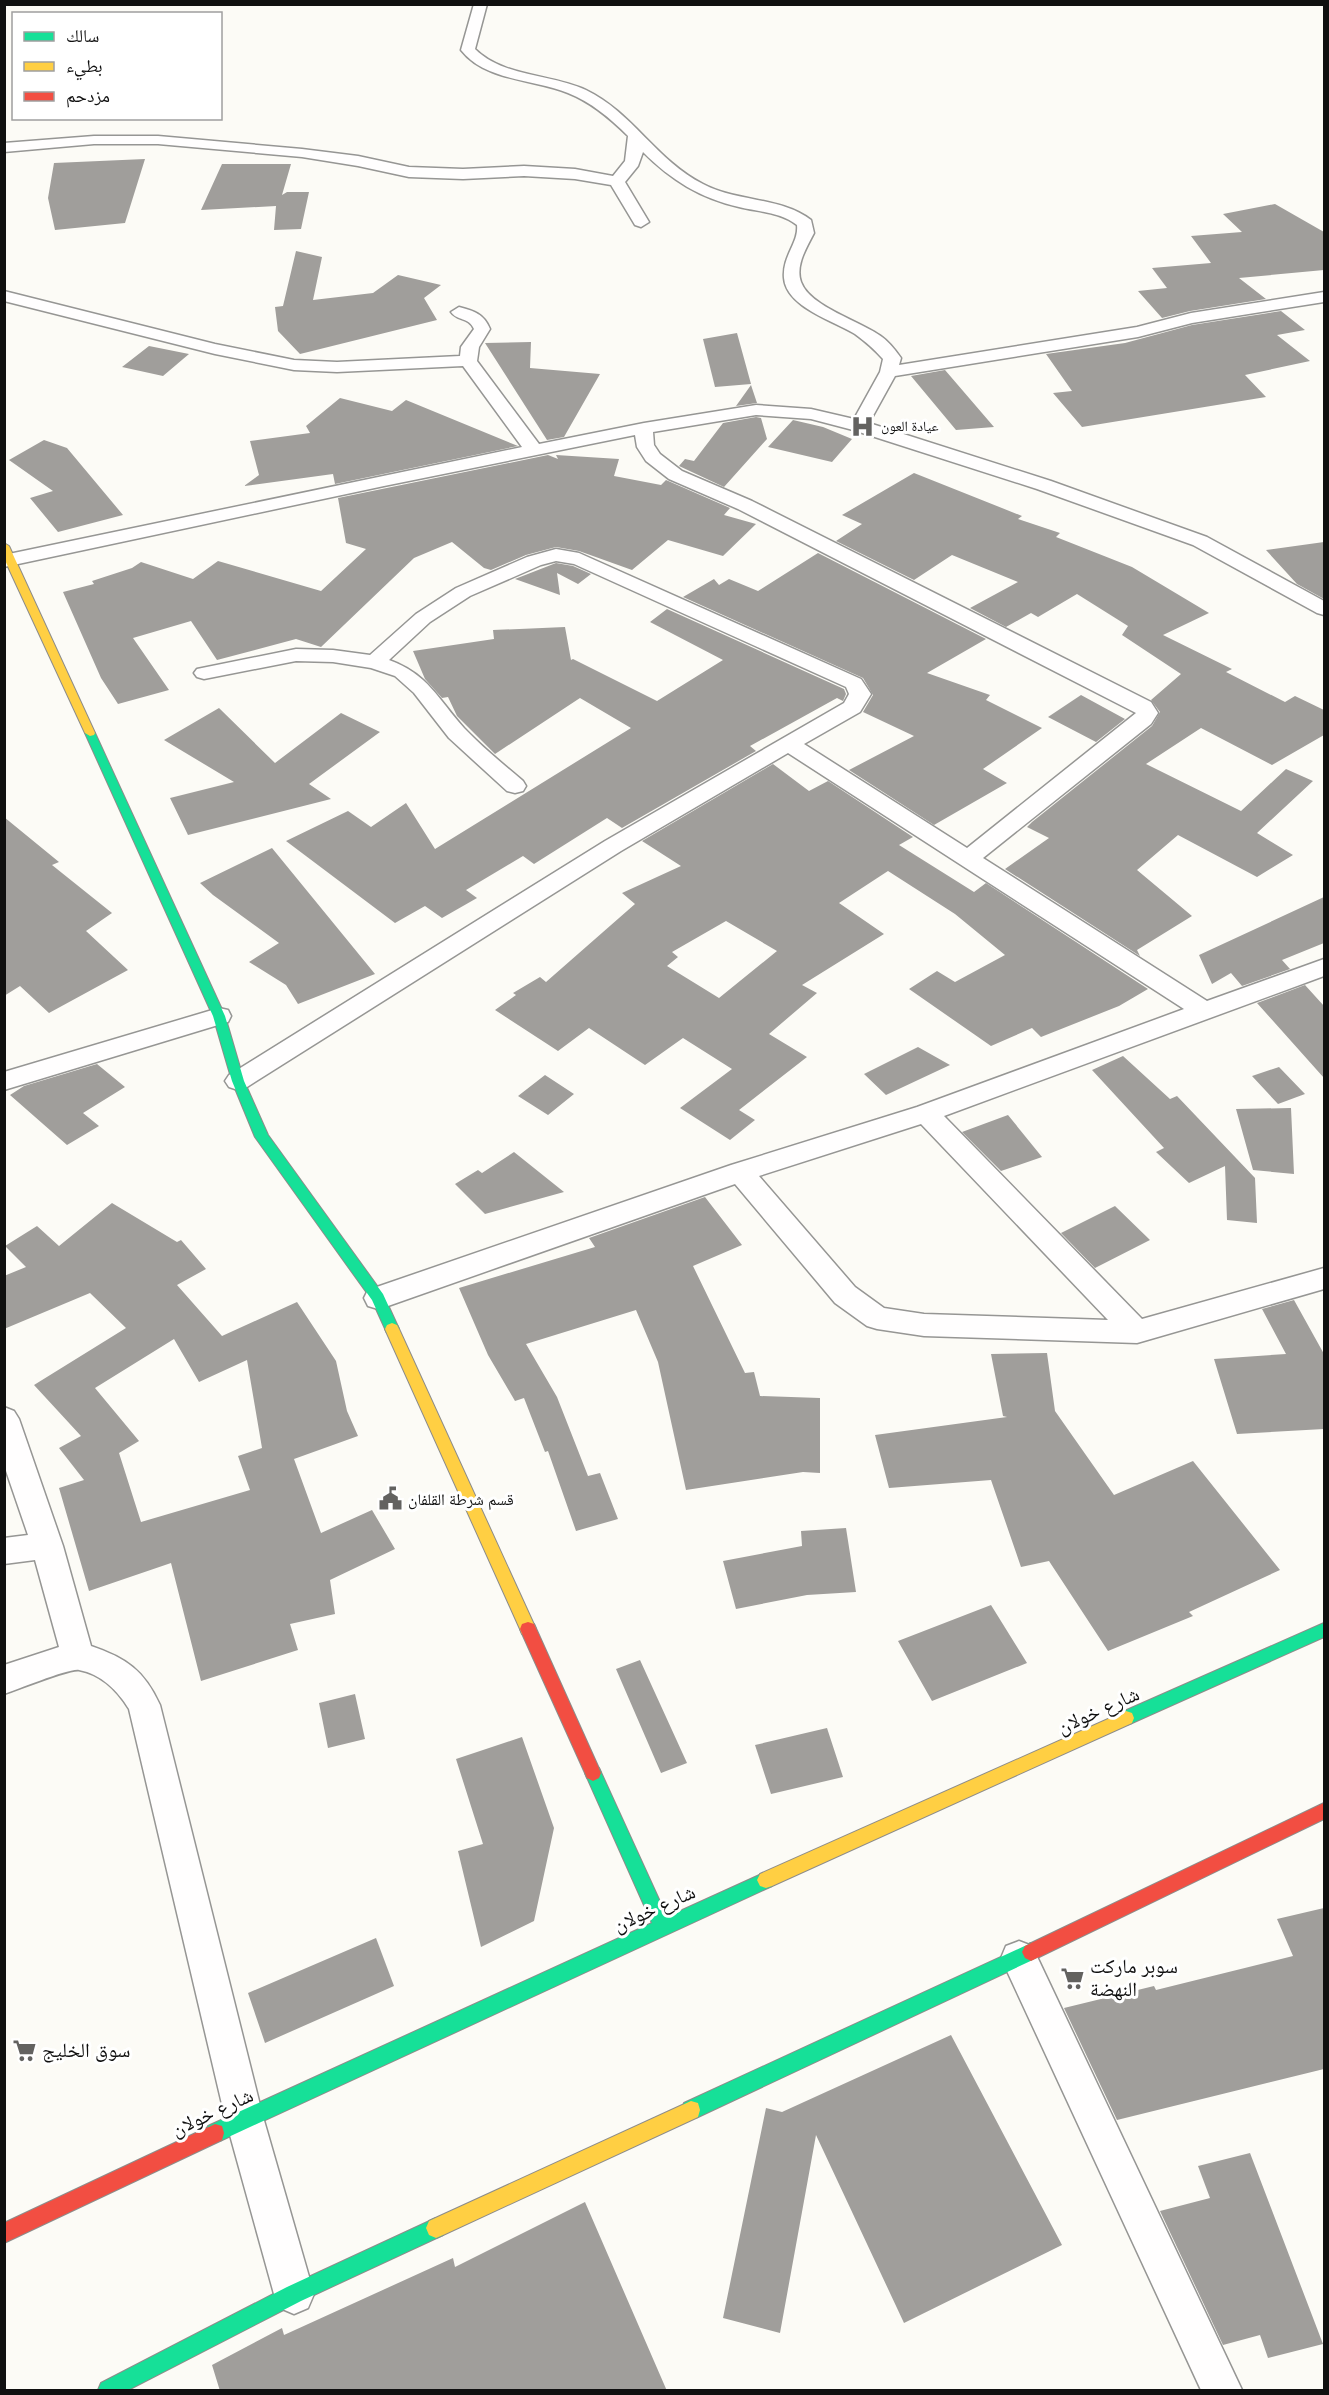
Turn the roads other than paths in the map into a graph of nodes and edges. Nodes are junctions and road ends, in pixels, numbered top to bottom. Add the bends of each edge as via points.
1 (481, 4) edge
2 (634, 136) junction
3 (4, 148) edge
4 (617, 181) junction
5 (641, 222) dead end
6 (4, 296) edge
7 (1324, 298) edge
8 (459, 312) dead end
9 (468, 361) junction
10 (889, 372) junction
11 (858, 426) junction
12 (644, 428) junction
13 (534, 450) junction
14 (7, 555) edge
15 (1324, 609) edge
16 (375, 662) junction
17 (204, 673) dead end
18 (790, 745) junction
19 (515, 786) dead end
20 (968, 859) junction
21 (1324, 967) edge
22 (1205, 1011) junction
23 (219, 1016) junction
24 (4, 1081) edge
25 (238, 1081) junction
26 (926, 1113) junction
27 (740, 1172) junction
28 (1324, 1279) edge
29 (378, 1298) junction
30 (1137, 1332) junction
31 (4, 1419) edge
32 (47, 1545) junction
33 (4, 1551) edge
34 (1324, 1630) edge
35 (77, 1655) junction
36 (4, 1680) edge
37 (1324, 1811) edge
38 (662, 1925) junction
39 (1019, 1958) junction
40 (244, 2117) junction
41 (4, 2233) edge
42 (294, 2294) junction
43 (108, 2391) edge
44 (1222, 2391) edge

1 - 2 street via 468,50 474,58 558,84 598,103
2 - 4 street via 637,153 631,167
2 - 10 street via 696,188 746,204 777,208 795,214 805,223 806,232 789,271 797,290 810,305 860,329 884,346 892,358
3 - 4 street via 94,140 170,141 302,153 419,173 524,171
4 - 5 street
6 - 9 street via 214,350 294,365 337,368
7 - 10 street
8 - 9 street via 472,315 482,330 470,347
9 - 13 street
10 - 11 street
11 - 12 street via 811,414 756,410
11 - 15 street via 1044,485 1200,541
12 - 13 street
12 - 20 street via 646,446 660,464 683,479 745,505 1147,713
13 - 14 street
14 - 23 street
16 - 17 street via 296,655
16 - 18 street via 423,618 463,592 556,555 579,560 854,683 860,694 852,707
16 - 19 street via 402,672 457,734
18 - 20 street
18 - 25 street via 613,846
20 - 22 street
21 - 22 street
22 - 26 street
23 - 24 street
23 - 25 street
25 - 29 street via 262,1137
26 - 27 street
26 - 30 street
27 - 29 street
27 - 30 street via 845,1295 877,1318 924,1326
28 - 30 street
29 - 38 street
31 - 32 street
32 - 33 street
32 - 35 street
34 - 38 street, شارع خولان
35 - 36 street
35 - 40 street via 108,1666 131,1684 144,1705
37 - 39 street
38 - 40 street, شارع خولان
39 - 42 street
39 - 44 street
40 - 41 street, شارع خولان
40 - 42 street
42 - 43 street

